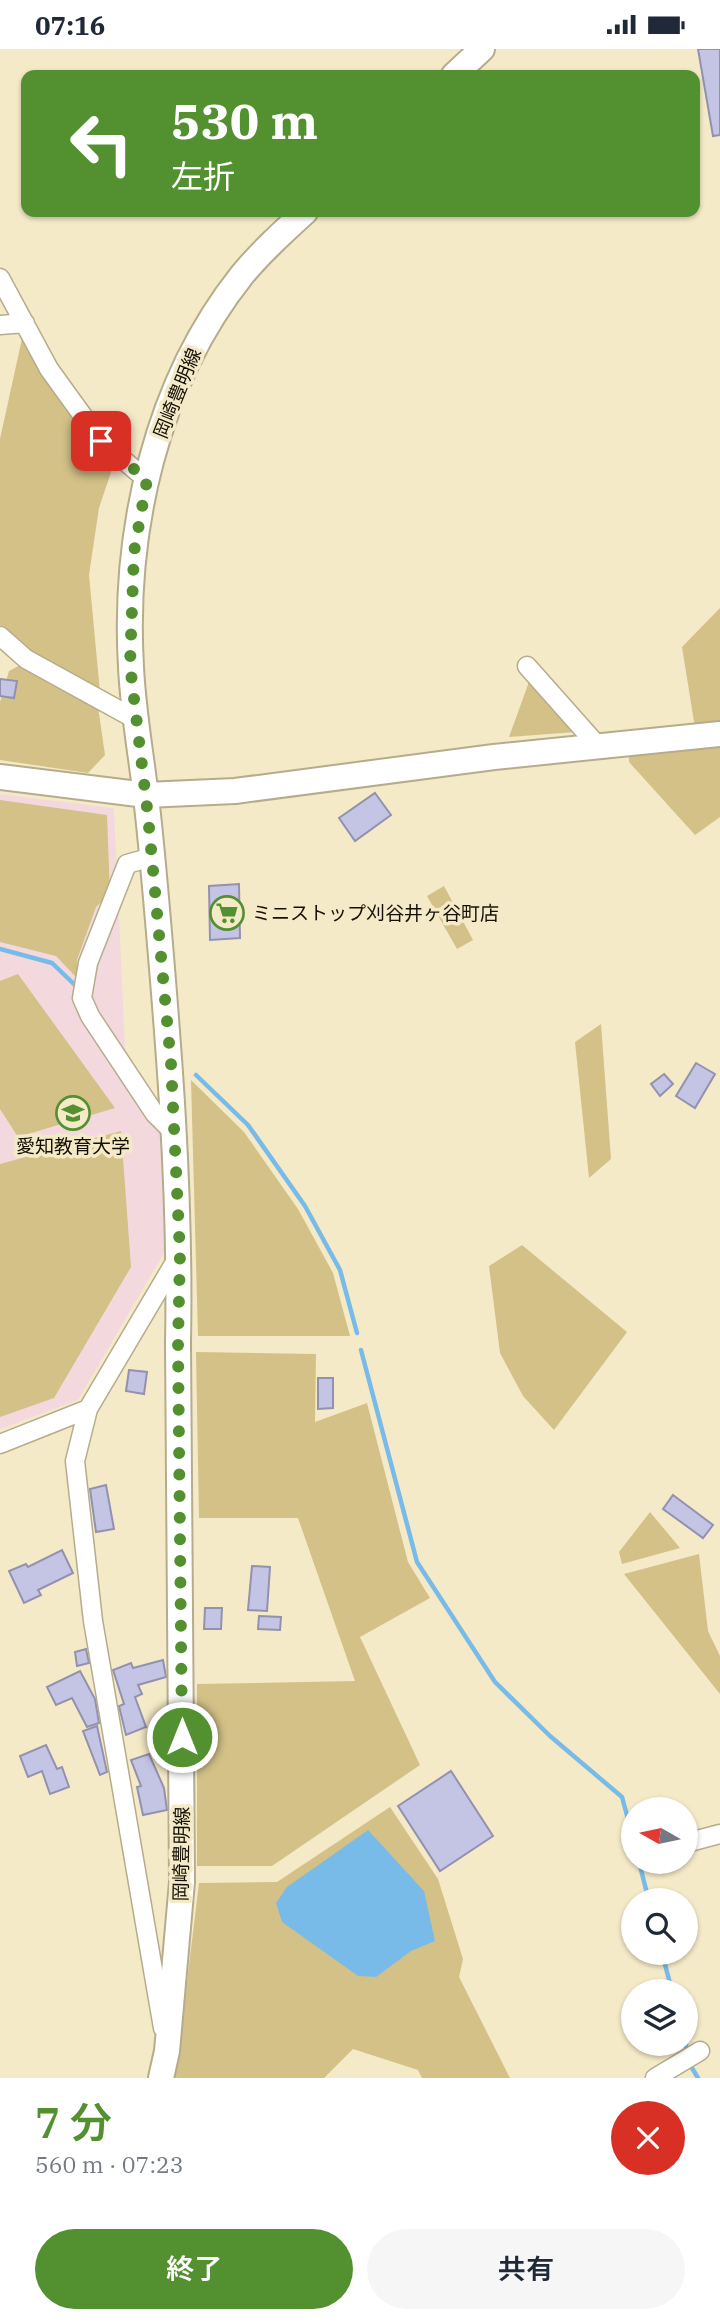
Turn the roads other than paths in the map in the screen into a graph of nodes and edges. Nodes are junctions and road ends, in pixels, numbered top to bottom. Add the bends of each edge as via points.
1 (481, 50) edge
2 (459, 70) edge
3 (300, 217) edge
4 (0, 278) edge
5 (25, 323) junction
6 (0, 325) edge
7 (147, 480) junction
8 (0, 636) edge
9 (527, 666) dead end
10 (135, 719) junction
11 (720, 734) edge
12 (598, 746) junction
13 (0, 776) edge
14 (146, 795) junction
15 (152, 857) junction
16 (174, 1133) junction
17 (180, 1254) junction
18 (88, 1409) junction
19 (0, 1444) edge
20 (720, 1834) edge
21 (698, 1840) edge
22 (167, 2051) junction
23 (700, 2052) dead end
24 (161, 2078) edge
25 (655, 2078) edge

1 - 2 main road
3 - 7 main road, 岡崎豊明線 via 241,277 200,338 169,404
4 - 5 street
5 - 6 street
5 - 7 street via 49,369 101,441
7 - 10 main road, 岡崎豊明線 via 131,601
8 - 10 street via 26,659
9 - 12 street
10 - 14 main road, 岡崎豊明線
11 - 12 main road
12 - 14 main road via 235,791
13 - 14 main road
14 - 15 main road, 岡崎豊明線
15 - 16 main road, 岡崎豊明線
15 - 16 street via 127,864 88,963 82,998 155,1114
16 - 17 main road, 岡崎豊明線
17 - 18 street
17 - 22 main road, 岡崎豊明線 via 182,1882
18 - 19 street
18 - 22 street via 75,1461 93,1621
20 - 21 street
22 - 24 main road, 岡崎豊明線
23 - 25 street

